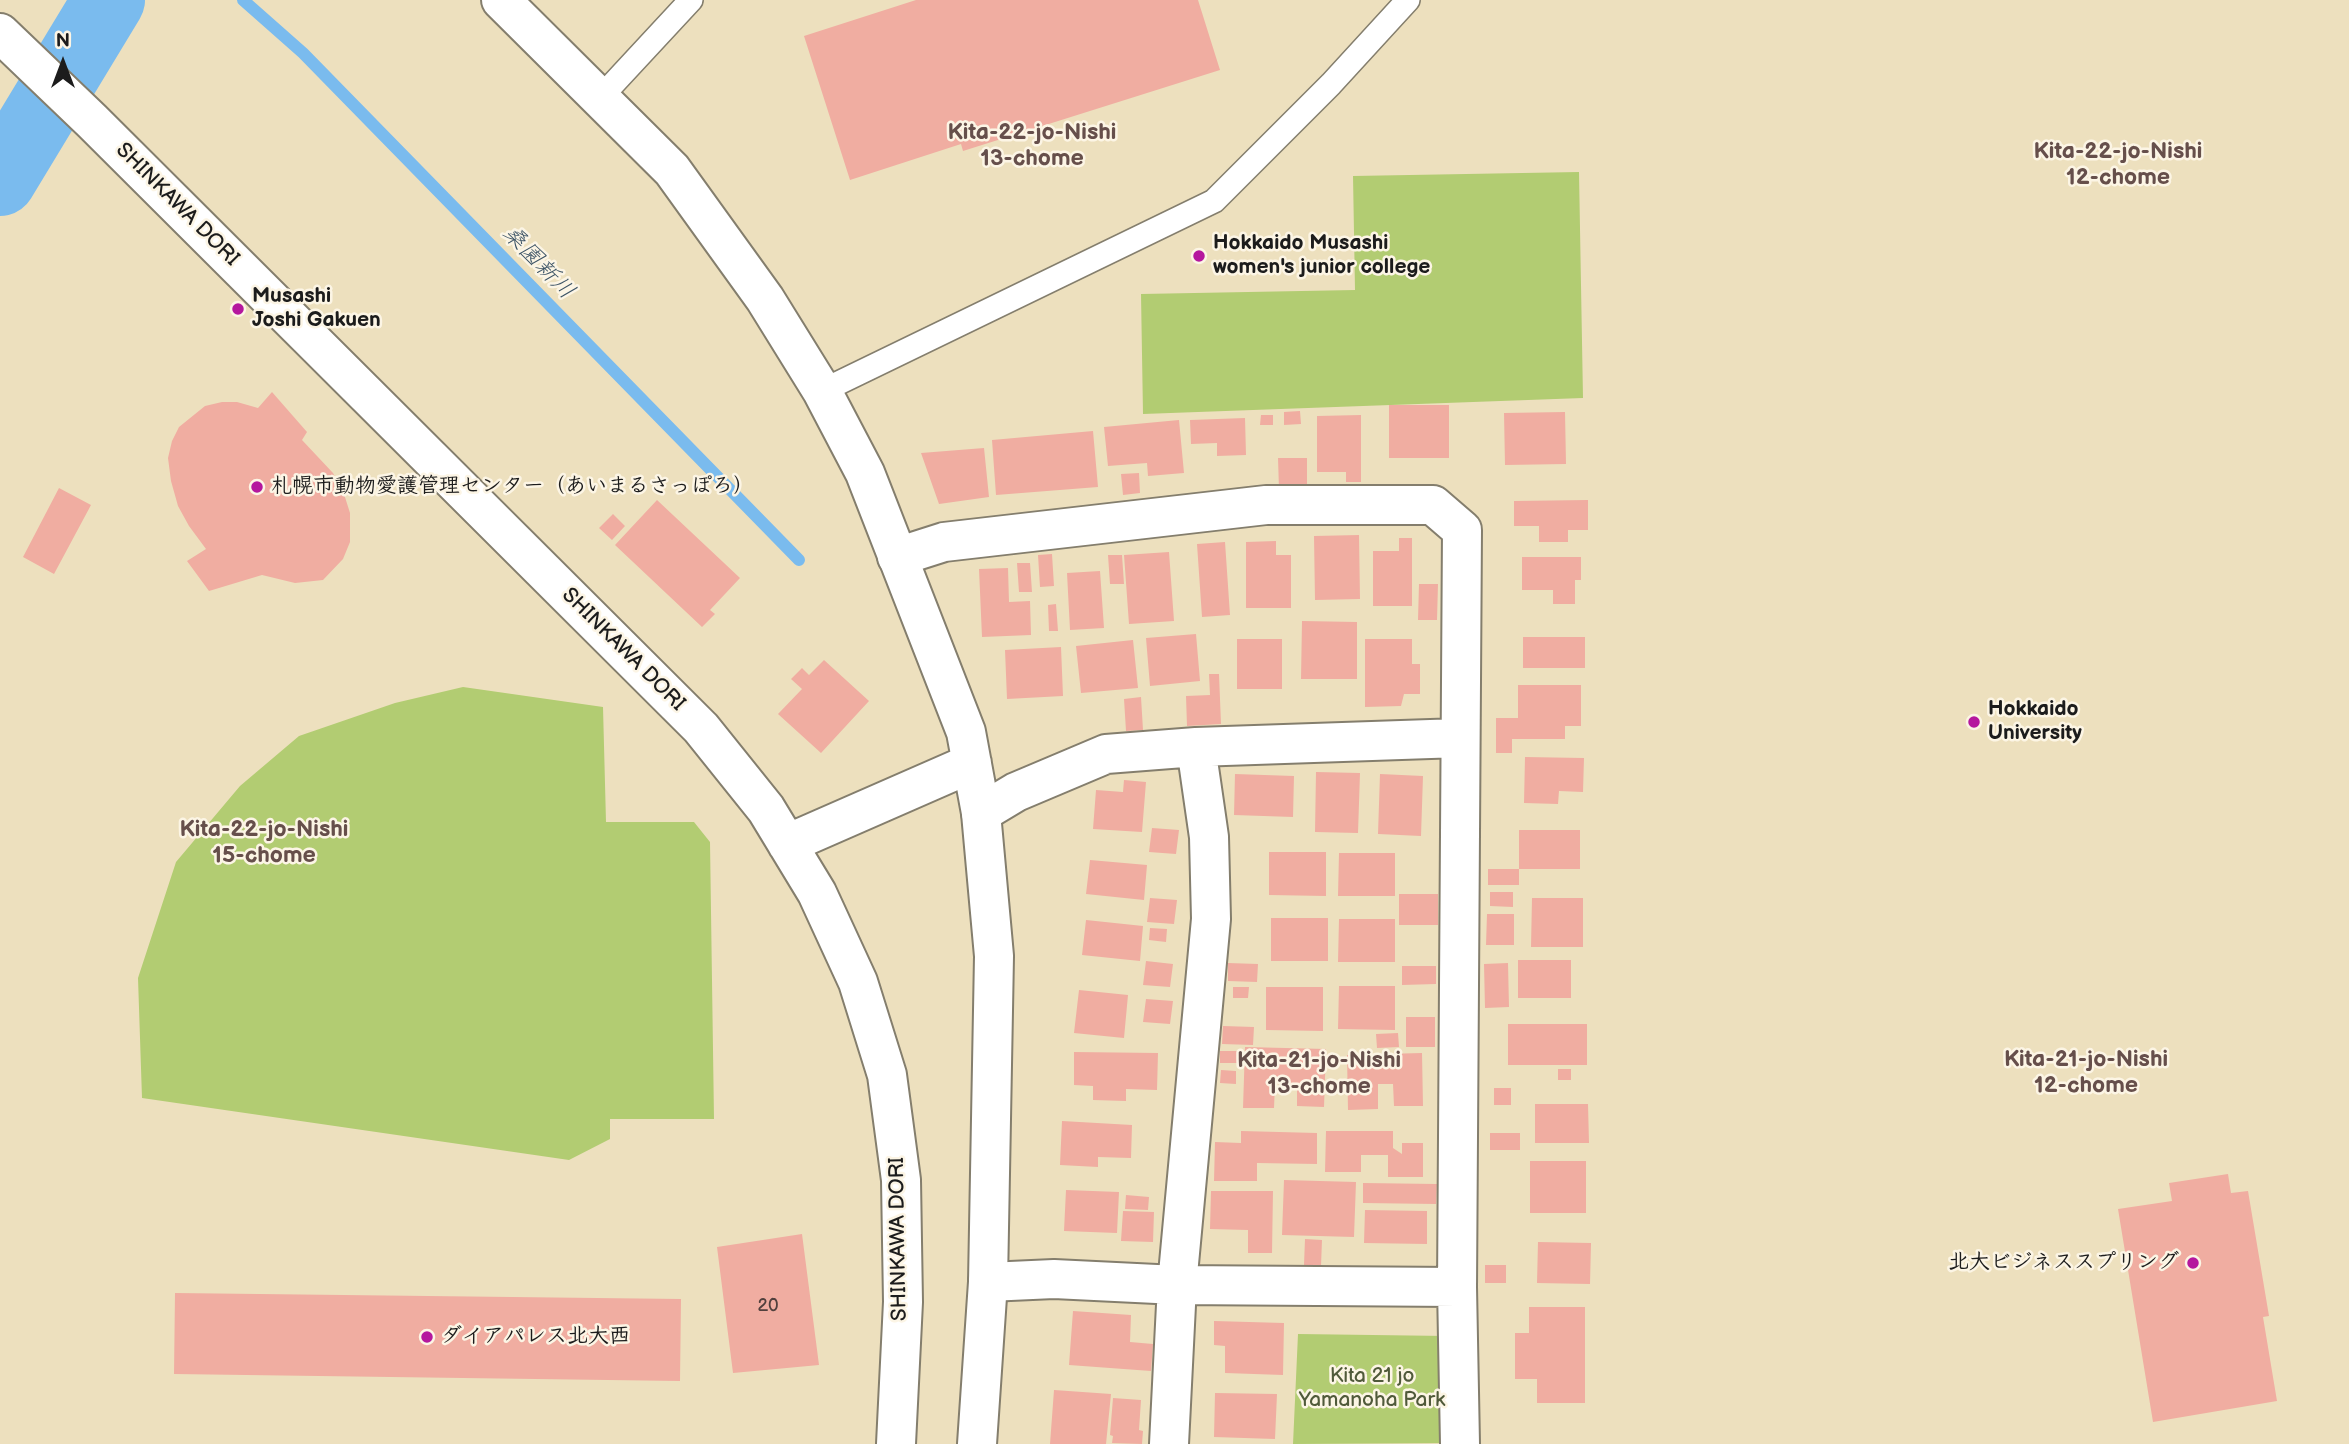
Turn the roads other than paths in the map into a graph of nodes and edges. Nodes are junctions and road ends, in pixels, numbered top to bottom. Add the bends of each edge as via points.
1 (500, 0) edge
2 (691, 0) edge
3 (1408, 0) edge
4 (0, 33) edge
5 (600, 98) junction
6 (822, 391) junction
7 (897, 557) junction
8 (1460, 738) junction
9 (1196, 747) junction
10 (972, 762) junction
11 (981, 813) junction
12 (787, 844) junction
13 (988, 1282) junction
14 (1177, 1285) junction
15 (1457, 1287) junction
16 (896, 1444) edge
17 (977, 1444) edge
18 (1169, 1444) edge
19 (1460, 1444) edge

1 - 5 street
2 - 5 lane
3 - 6 lane via 1331,85 1213,201
4 - 12 street, SHINKAWA DORI via 701,728 766,809
5 - 6 street via 671,170 765,299
6 - 7 street via 865,473
7 - 8 street via 944,542 1266,505 1433,505 1462,530
7 - 10 street via 967,732
8 - 9 street
8 - 15 street
9 - 11 street via 1106,754 1016,792
9 - 14 street via 1209,837 1211,919
10 - 11 street
10 - 12 street
11 - 13 street via 994,956
12 - 16 street, SHINKAWA DORI via 817,892 858,982 887,1074 901,1180 903,1302
13 - 14 street via 1054,1279
13 - 17 street
14 - 15 street
14 - 18 street
15 - 19 street

